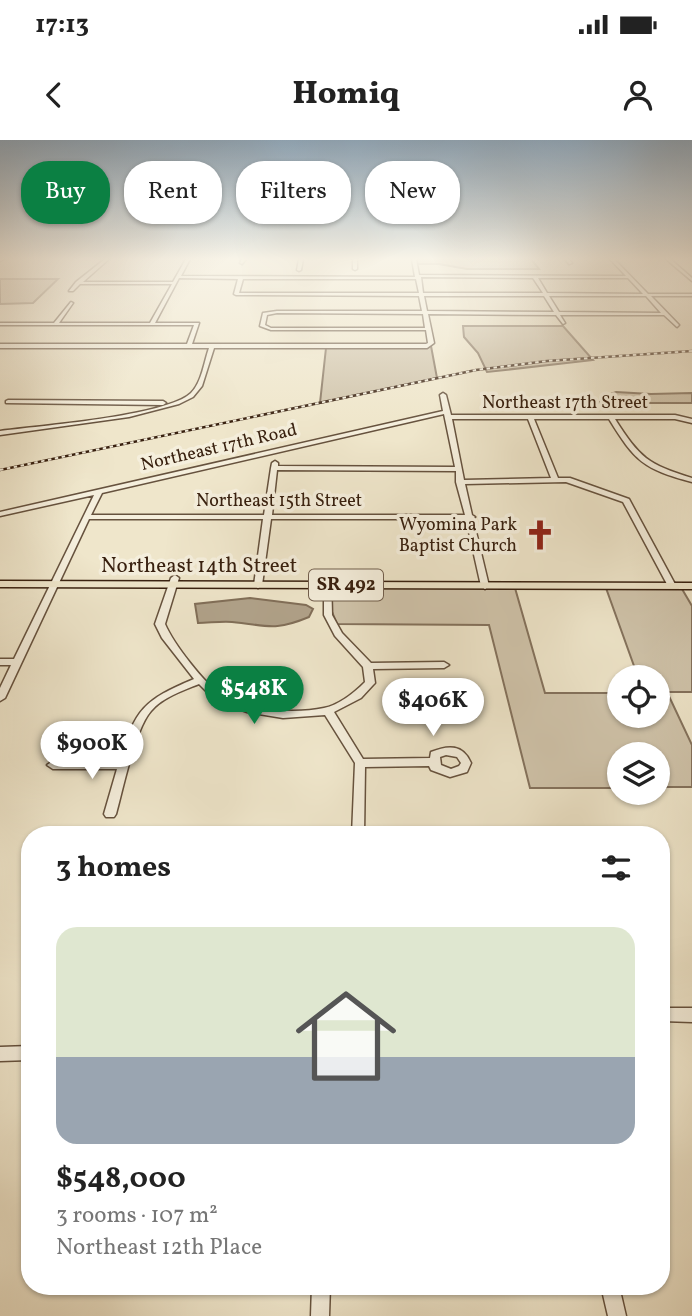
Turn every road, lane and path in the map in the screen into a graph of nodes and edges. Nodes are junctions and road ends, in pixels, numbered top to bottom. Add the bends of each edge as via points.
1 (63, 314) edge
2 (157, 314) edge
3 (265, 314) edge
4 (425, 314) edge
5 (550, 314) edge
6 (558, 314) junction
7 (666, 314) joint
8 (563, 323) dead end
9 (0, 324) edge
10 (151, 324) junction
11 (55, 325) junction
12 (677, 326) dead end
13 (429, 329) junction
14 (0, 346) edge
15 (189, 347) junction
16 (212, 347) junction
17 (443, 395) dead end
18 (8, 402) dead end
19 (178, 403) junction
20 (447, 415) junction
21 (530, 417) junction
22 (611, 417) junction
23 (689, 420) edge
24 (0, 433) edge
25 (276, 451) junction
26 (274, 468) junction
27 (456, 468) junction
28 (555, 479) junction
29 (692, 480) edge
30 (460, 482) junction
31 (99, 491) junction
32 (0, 514) edge
33 (266, 516) junction
34 (86, 517) junction
35 (471, 517) junction
36 (0, 577) edge
37 (692, 579) edge
38 (57, 581) junction
39 (174, 581) junction
40 (258, 581) junction
41 (328, 582) junction
42 (484, 582) junction
43 (670, 582) junction
44 (0, 584) edge
45 (692, 586) edge
46 (0, 662) edge
47 (18, 662) junction
48 (444, 665) dead end
49 (368, 666) junction
50 (200, 680) junction
51 (0, 698) edge
52 (328, 711) junction
53 (433, 762) dead end
54 (360, 763) junction
55 (52, 765) dead end
56 (124, 765) junction
57 (110, 814) dead end
58 (358, 826) edge
59 (670, 1015) edge
60 (692, 1015) edge
61 (21, 1055) edge
62 (1, 1058) edge
63 (321, 1295) edge
64 (612, 1295) edge
65 (320, 1316) edge
66 (617, 1316) edge

1 - 11 street
2 - 10 street
3 - 13 street via 265,328
4 - 13 street
5 - 6 street
6 - 7 street
6 - 8 street
7 - 12 street
9 - 11 street
10 - 11 street
10 - 15 street via 197,324
13 - 16 street via 431,343 427,346
14 - 15 street
15 - 16 street
16 - 19 street via 196,390
17 - 20 street
18 - 19 street
19 - 24 street
20 - 21 street, Northeast 17th Street
20 - 25 street, Northeast 17th Road
20 - 27 street
21 - 22 street, Northeast 17th Street
21 - 28 street
22 - 23 street, Northeast 17th Street
22 - 29 street via 645,464
25 - 26 street
25 - 31 street, Northeast 17th Road
26 - 27 street
26 - 33 street
27 - 30 street
28 - 30 street
28 - 43 street via 626,501
30 - 35 street
31 - 32 street, Northeast 17th Road
31 - 34 street
33 - 34 street, Northeast 15th Street
33 - 35 street, Northeast 15th Street
33 - 40 street
34 - 38 street
35 - 42 street
36 - 38 main road, Northeast 14th Street / SR 492
37 - 43 main road, Northeast 14th Street / SR 492
38 - 39 main road, Northeast 14th Street / SR 492
38 - 44 main road, Northeast 14th Street / SR 492
38 - 47 street
39 - 40 main road, Northeast 14th Street / SR 492
39 - 50 street via 160,624
40 - 41 main road, Northeast 14th Street / SR 492
41 - 42 main road, Northeast 14th Street / SR 492
41 - 49 street via 328,615 338,634
42 - 43 main road, Northeast 14th Street / SR 492
43 - 45 main road, Northeast 14th Street / SR 492
46 - 47 street
47 - 51 street
48 - 49 street
49 - 52 street via 370,683 357,696
50 - 52 street via 219,698 247,709 283,715
50 - 56 street via 160,696 144,709
52 - 54 street
53 - 54 street
54 - 58 street
55 - 56 street
56 - 57 street
59 - 60 street
61 - 62 street
63 - 65 street
64 - 66 street

